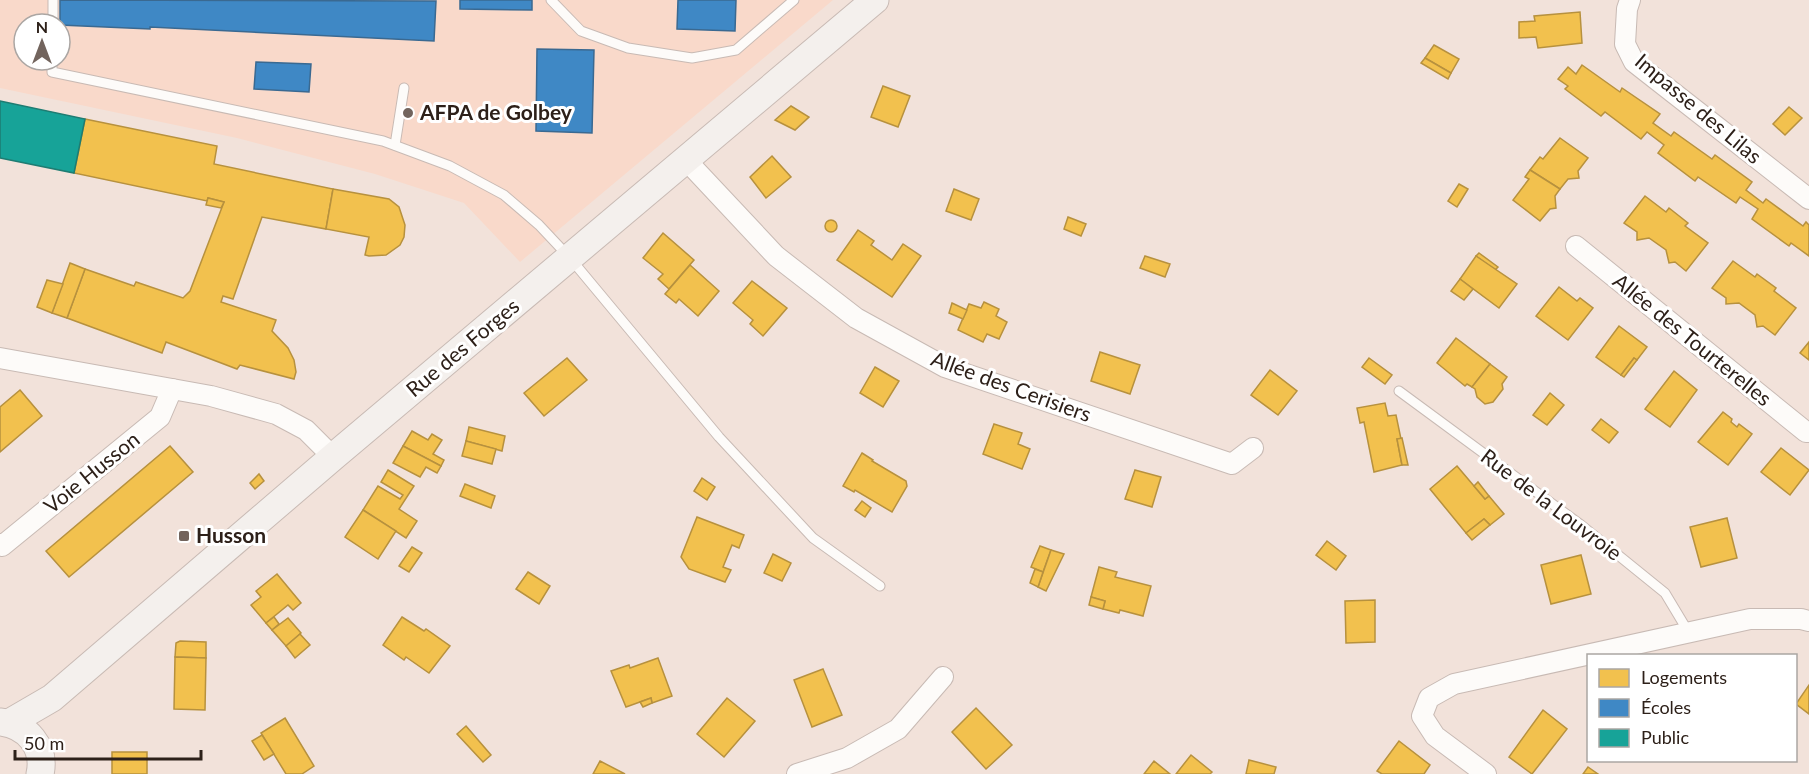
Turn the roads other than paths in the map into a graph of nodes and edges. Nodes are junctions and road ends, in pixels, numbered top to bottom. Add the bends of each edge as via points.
1 (551, 0) edge
2 (794, 0) edge
3 (875, 0) edge
4 (1630, 0) edge
5 (52, 72) edge
6 (404, 88) dead end
7 (394, 145) junction
8 (686, 160) junction
9 (1809, 199) edge
10 (1576, 246) dead end
11 (570, 258) junction
12 (0, 358) edge
13 (172, 389) junction
14 (1399, 391) dead end
15 (1809, 432) edge
16 (1252, 448) dead end
17 (333, 457) junction
18 (0, 544) edge
19 (880, 586) dead end
20 (1809, 621) edge
21 (1689, 633) junction
22 (1592, 654) edge
23 (1587, 655) edge
24 (943, 676) dead end
25 (52, 698) junction
26 (5, 722) edge
27 (36, 744) junction
28 (40, 774) edge
29 (797, 774) edge
30 (1485, 774) edge

1 - 2 lane via 581,32 628,48 692,58 736,50
3 - 8 main road, Rue des Forges
4 - 9 street, Impasse des Lilas via 1625,44 1634,62
5 - 7 lane
6 - 7 lane
7 - 11 lane via 450,166 504,195
8 - 11 main road, Rue des Forges
8 - 16 street, Allée des Cerisiers via 776,256 856,318 945,367 1232,464
10 - 15 street, Allée des Tourterelles
11 - 17 main road, Rue des Forges
11 - 19 lane via 719,437 813,538
12 - 13 street
13 - 17 street via 276,414 306,430
13 - 18 street, Voie Husson via 160,417
14 - 21 lane, Rue de la Louvroie via 1581,525 1665,593
17 - 25 main road, Rue des Forges
20 - 21 street via 1750,619
21 - 22 street
23 - 30 street via 1454,684 1429,698 1422,716 1435,736
24 - 29 street via 898,729 847,758
25 - 26 main road, Rue des Forges
25 - 27 main road
26 - 27 main road via 30,734
27 - 28 main road via 41,755

